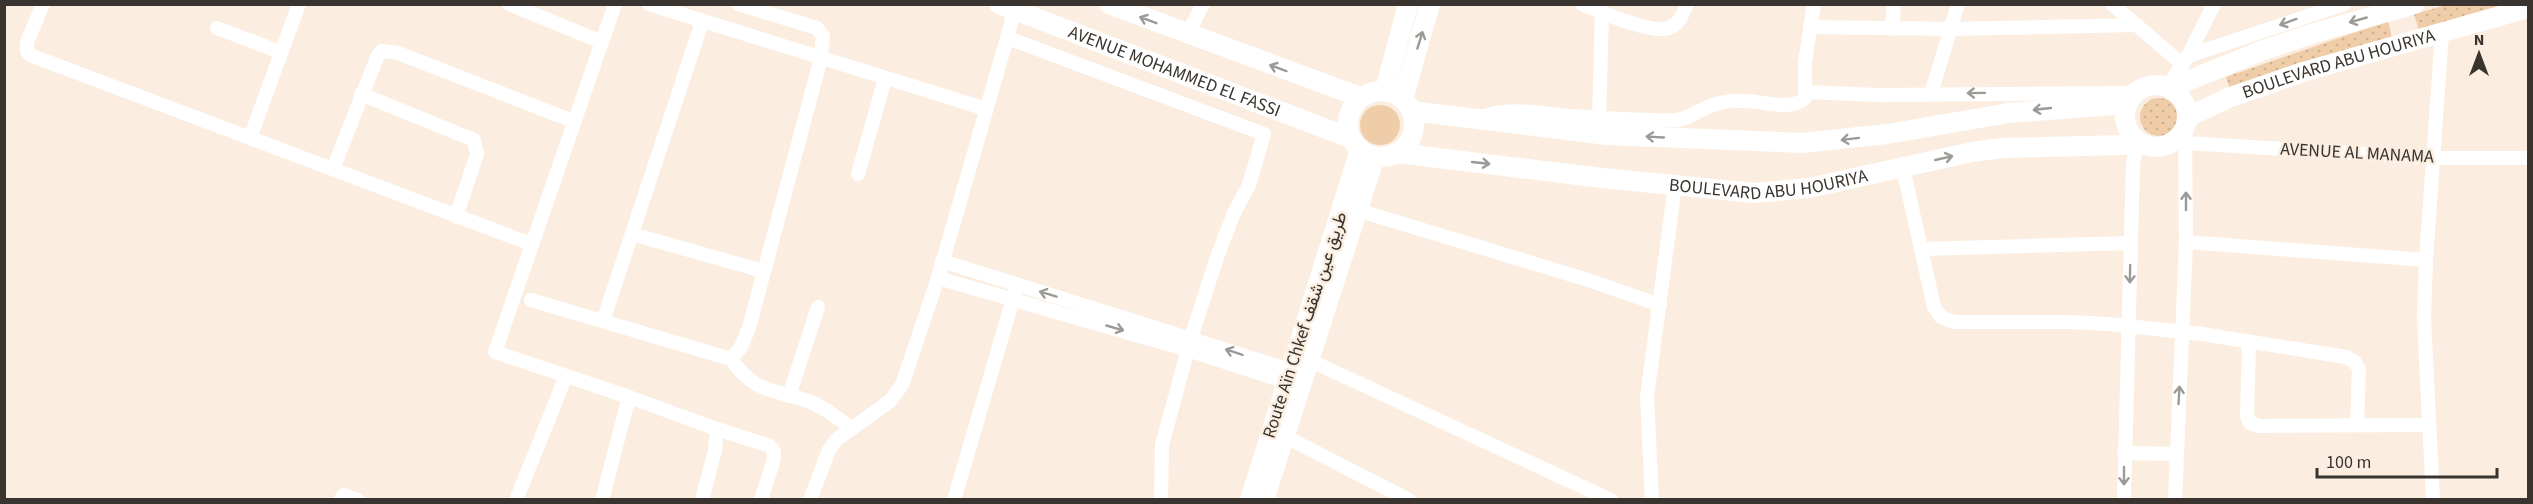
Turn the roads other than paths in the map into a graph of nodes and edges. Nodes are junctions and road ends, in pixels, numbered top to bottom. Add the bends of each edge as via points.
1 (43, 4) edge
2 (299, 4) edge
3 (509, 4) edge
4 (615, 4) edge
5 (649, 4) edge
6 (738, 4) edge
7 (1109, 4) edge
8 (1203, 4) edge
9 (1408, 4) edge
10 (1430, 4) edge
11 (1582, 4) edge
12 (1687, 4) edge
13 (1814, 4) edge
14 (1894, 4) edge
15 (1958, 4) edge
16 (2214, 4) edge
17 (2344, 4) edge
18 (2116, 6) edge
19 (2402, 6) edge
20 (1007, 7) edge
21 (2529, 8) edge
22 (679, 9) edge
23 (1602, 12) junction
24 (702, 22) junction
25 (2137, 25) junction
26 (1810, 27) junction
27 (217, 28) dead end
28 (1892, 29) junction
29 (1951, 29) junction
30 (2442, 32) junction
31 (1187, 35) junction
32 (1008, 38) junction
33 (602, 42) junction
34 (280, 52) junction
35 (821, 58) junction
36 (2186, 61) junction
37 (885, 79) junction
38 (2168, 87) junction
39 (1385, 90) junction
40 (1805, 92) junction
41 (361, 94) junction
42 (1931, 94) junction
43 (1360, 97) junction
44 (2132, 98) junction
45 (1407, 105) junction
46 (1273, 108) junction
47 (986, 109) junction
48 (1479, 118) junction
49 (1599, 118) junction
50 (573, 121) junction
51 (2186, 130) junction
52 (1264, 134) junction
53 (250, 138) junction
54 (2139, 142) junction
55 (1362, 148) junction
56 (1397, 153) junction
57 (2433, 158) junction
58 (2529, 158) edge
59 (1904, 168) junction
60 (333, 169) junction
61 (858, 174) dead end
62 (1675, 185) junction
63 (1357, 210) junction
64 (456, 217) junction
65 (632, 234) junction
66 (2186, 242) junction
67 (2130, 243) junction
68 (531, 244) junction
69 (1922, 249) junction
70 (2426, 260) junction
71 (942, 261) junction
72 (763, 271) junction
73 (938, 278) junction
74 (1018, 284) junction
75 (1014, 298) junction
76 (531, 300) dead end
77 (1660, 305) junction
78 (818, 307) dead end
79 (603, 321) junction
80 (2129, 328) junction
81 (2182, 332) junction
82 (2249, 342) junction
83 (1190, 344) junction
84 (731, 359) junction
85 (1309, 360) junction
86 (566, 376) junction
87 (1288, 376) junction
88 (789, 396) junction
89 (629, 397) junction
90 (2357, 424) junction
91 (2427, 424) junction
92 (712, 427) junction
93 (851, 428) junction
94 (1284, 436) junction
95 (2124, 453) junction
96 (2176, 454) junction
97 (516, 500) edge
98 (602, 500) edge
99 (702, 500) edge
100 (761, 500) edge
101 (810, 500) edge
102 (954, 500) edge
103 (1161, 500) edge
104 (1250, 500) edge
105 (1264, 500) edge
106 (1409, 500) edge
107 (1611, 500) edge
108 (1652, 500) edge
109 (2124, 500) edge
110 (2175, 500) edge
111 (2433, 500) edge

1 - 53 street via 27,42 30,55
2 - 34 street
3 - 33 street
4 - 33 street
5 - 22 street
6 - 35 street via 817,28 823,36
31 -> 7 main road
8 - 31 street
9 - 39 main road
45 -> 10 main road
11 - 23 street
12 - 23 street via 1678,22 1664,29
13 - 26 street
14 - 28 street
15 - 29 street
16 - 36 street
17 -> 36 street
18 - 25 street
19 -> 38 main road, BOULEVARD ABU HOURIYA via 2261,51
20 - 32 street
20 - 46 main road, AVENUE MOHAMMED EL FASSI
21 - 30 main road, BOULEVARD ABU HOURIYA
22 - 24 street
23 - 49 street
24 - 35 street
24 - 65 street
25 - 29 street
25 - 36 street
26 - 28 street
26 - 40 street
27 - 34 street
28 - 29 street
29 - 42 street
30 - 51 main road, BOULEVARD ABU HOURIYA via 2228,98
30 - 57 street
43 -> 31 main road
32 - 47 street
32 - 52 street
33 - 50 street
34 - 53 street
35 - 37 street
35 - 72 street
36 - 38 street
37 - 47 street
37 - 61 street
38 - 44 main road via 2152,85
38 - 51 main road via 2184,100
39 - 43 main road
39 - 45 main road
40 - 42 street
40 - 49 street via 1803,100 1796,104 1716,103 1677,120
41 - 50 street via 378,55 389,50
41 - 60 street
41 - 64 street via 474,140 477,154
44 -> 42 street
43 - 55 main road via 1348,117
44 -> 48 main road, BOULEVARD ABU HOURIYA via 1802,143 1607,135
44 - 54 main road via 2126,123
45 - 48 main road, BOULEVARD ABU HOURIYA
45 - 56 main road via 1414,120 1410,139
46 - 52 street
46 - 55 main road, AVENUE MOHAMMED EL FASSI
47 - 71 street
48 - 49 street via 1501,111
50 - 68 street
51 - 54 main road via 2166,146
51 - 57 street, AVENUE AL MANAMA
66 -> 51 street
52 - 83 street via 1249,185 1217,257
53 - 60 street
59 -> 54 main road, BOULEVARD ABU HOURIYA via 2002,147
54 - 67 street via 2133,163
55 - 56 main road via 1390,156
55 - 63 main road, Route Aïn Chkef طريق عين شقف
55 - 87 main road, Route Aïn Chkef طريق عين شقف
56 -> 62 main road, BOULEVARD ABU HOURIYA
57 - 58 street, AVENUE AL MANAMA
57 - 70 street
59 - 62 main road, BOULEVARD ABU HOURIYA via 1809,188 1755,193
59 - 69 street
60 - 64 street
62 - 77 street
63 - 77 street
63 - 85 main road, Route Aïn Chkef طريق عين شقف
64 - 68 street
65 - 72 street
65 - 79 street
66 - 70 street
66 - 81 street
67 - 69 street
67 -> 80 street
68 - 86 street via 495,352
69 - 80 street via 1934,307 1954,322 2069,322
70 - 91 street
71 - 73 street
71 - 74 street
72 - 84 street via 749,328
73 - 75 street
73 - 93 street via 898,393
74 - 75 street
83 -> 74 street
75 -> 83 street
75 - 102 street
76 - 79 street
77 - 108 street via 1647,397
78 - 88 street
79 - 84 street
80 - 81 street
80 - 95 street
81 - 82 street
96 -> 81 street
82 - 90 street via 2354,361 2359,369
82 - 90 street via 2250,423
83 - 87 street
83 - 103 street via 1162,445
84 - 88 street via 760,388
85 - 94 main road, Route Aïn Chkef طريق عين شقف
85 - 107 street
86 - 89 street
86 - 97 street
87 - 104 main road, Route Aïn Chkef طريق عين شقف
88 - 93 street via 814,404
89 - 92 street
89 - 98 street
90 - 91 street
91 - 111 street
92 - 99 street via 715,450
92 - 100 street via 770,446 774,459
93 - 101 street via 829,450
94 - 105 main road, Route Aïn Chkef طريق عين شقف
94 - 106 street
95 - 96 street
95 -> 109 street
96 - 110 street

